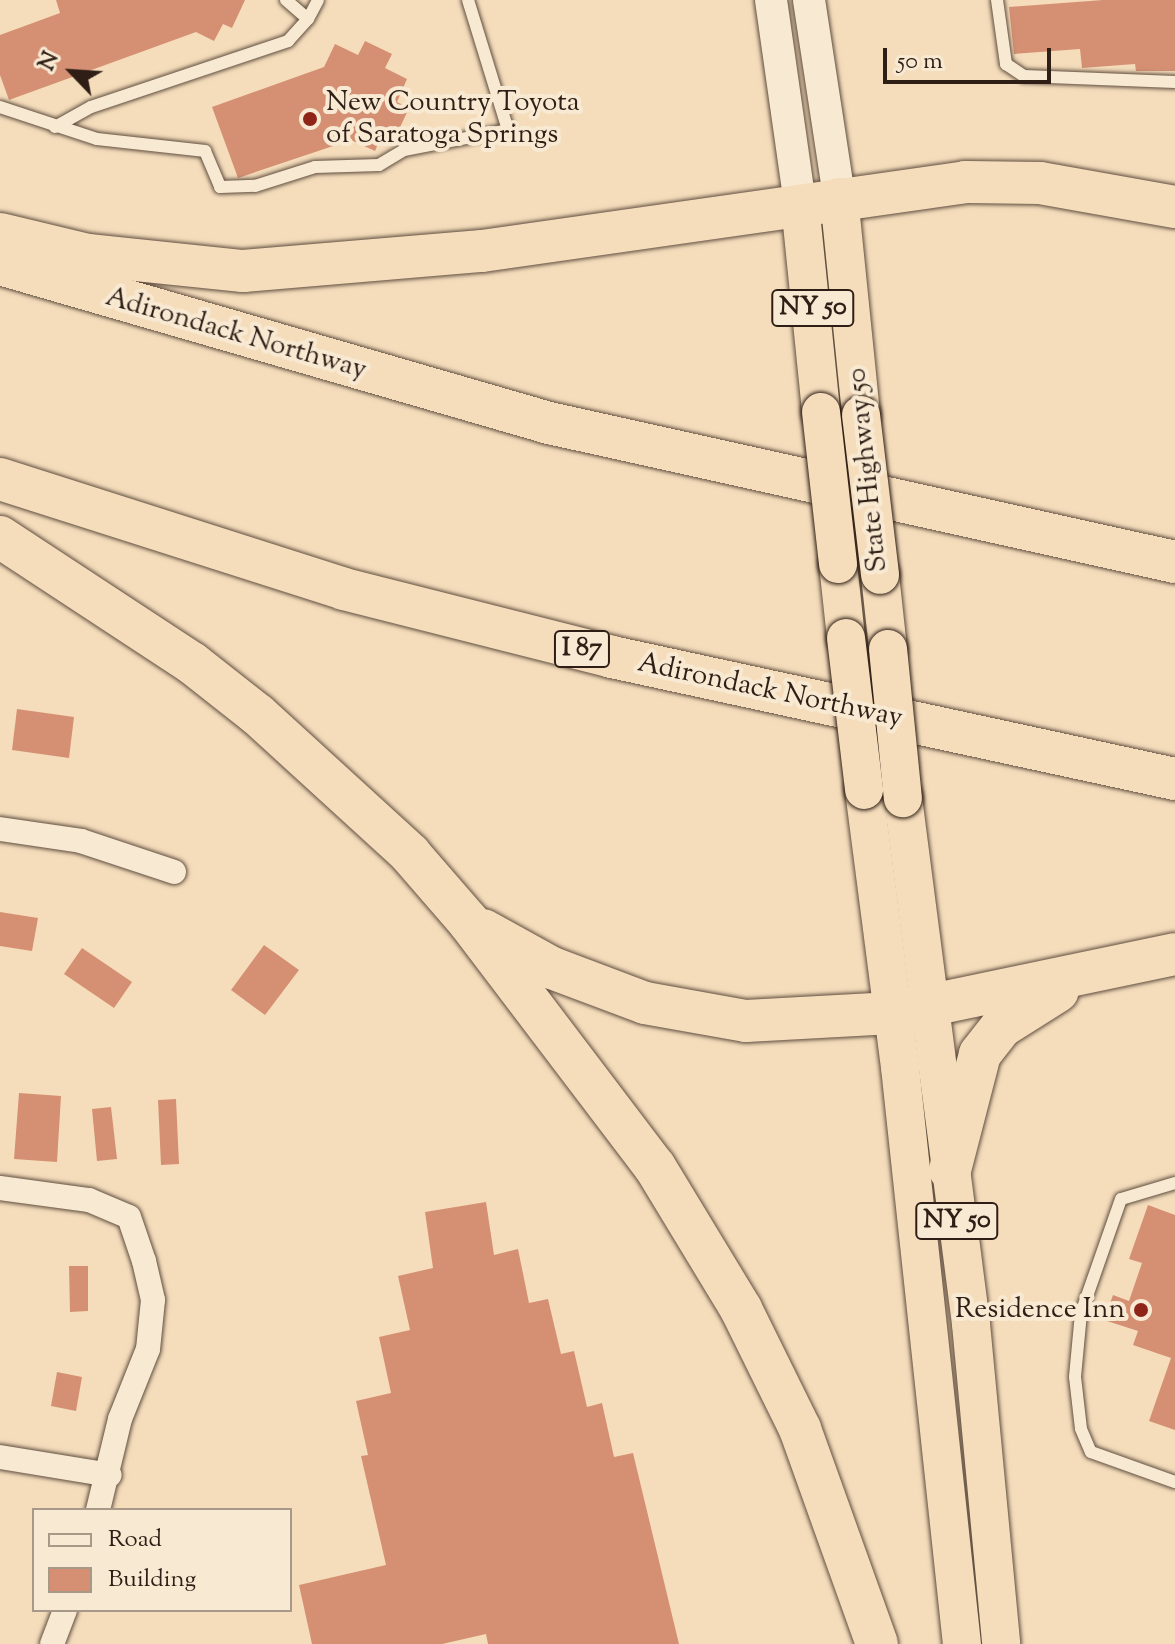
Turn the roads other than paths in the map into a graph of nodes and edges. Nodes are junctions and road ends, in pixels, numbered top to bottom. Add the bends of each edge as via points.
1 (286, 0) edge
2 (318, 0) edge
3 (468, 0) edge
4 (771, 0) edge
5 (809, 0) edge
6 (997, 0) edge
7 (308, 19) junction
8 (1175, 82) edge
9 (0, 107) edge
10 (55, 127) junction
11 (819, 201) junction
12 (1175, 207) edge
13 (0, 234) edge
14 (0, 264) edge
15 (0, 479) edge
16 (0, 537) edge
17 (1175, 562) edge
18 (1175, 779) edge
19 (0, 829) edge
20 (174, 872) dead end
21 (468, 921) junction
22 (1175, 954) edge
23 (1098, 969) junction
24 (911, 1010) junction
25 (950, 1170) junction
26 (1175, 1183) edge
27 (0, 1188) edge
28 (0, 1457) edge
29 (110, 1475) junction
30 (1175, 1482) edge
31 (99, 1508) edge
32 (64, 1612) edge
33 (52, 1644) edge
34 (877, 1644) edge
35 (962, 1644) edge
36 (1001, 1644) edge

1 - 7 lane
2 - 7 lane
3 - 10 lane via 508,130 404,150 379,165 315,167 255,186 220,187 205,151 97,139
4 - 11 main road, State Highway 50 / NY 50
5 - 11 main road, State Highway 50 / NY 50
6 - 8 lane via 1006,64 1024,76
7 - 10 lane via 288,41 91,107
9 - 10 lane
11 - 12 highway via 965,182 1040,183
11 - 13 highway via 482,251 243,271 88,255
11 - 24 highway, State Highway 50 / NY 50, bridge via 861,415 880,575 903,798
11 - 24 highway, State Highway 50 / NY 50, bridge via 821,412 846,638 864,790
14 - 17 highway, Adirondack Northway via 549,423
15 - 18 highway, Adirondack Northway / I 87 via 344,589 612,657
16 - 21 highway via 192,663 258,715 400,843
19 - 20 street via 81,841
21 - 24 highway via 552,968 695,1016 815,1020
21 - 34 highway via 655,1167 741,1309 800,1429
22 - 23 highway
23 - 24 highway
23 - 25 highway via 1019,1012 986,1046 972,1070
24 - 25 highway, NY 50
24 - 35 highway, NY 50
25 - 36 highway, NY 50 via 986,1457
26 - 30 lane via 1121,1199 1081,1313 1075,1377 1081,1429 1091,1452
27 - 29 street via 89,1200 129,1217 153,1300 148,1349 120,1419
28 - 29 street
29 - 31 street
32 - 33 street

